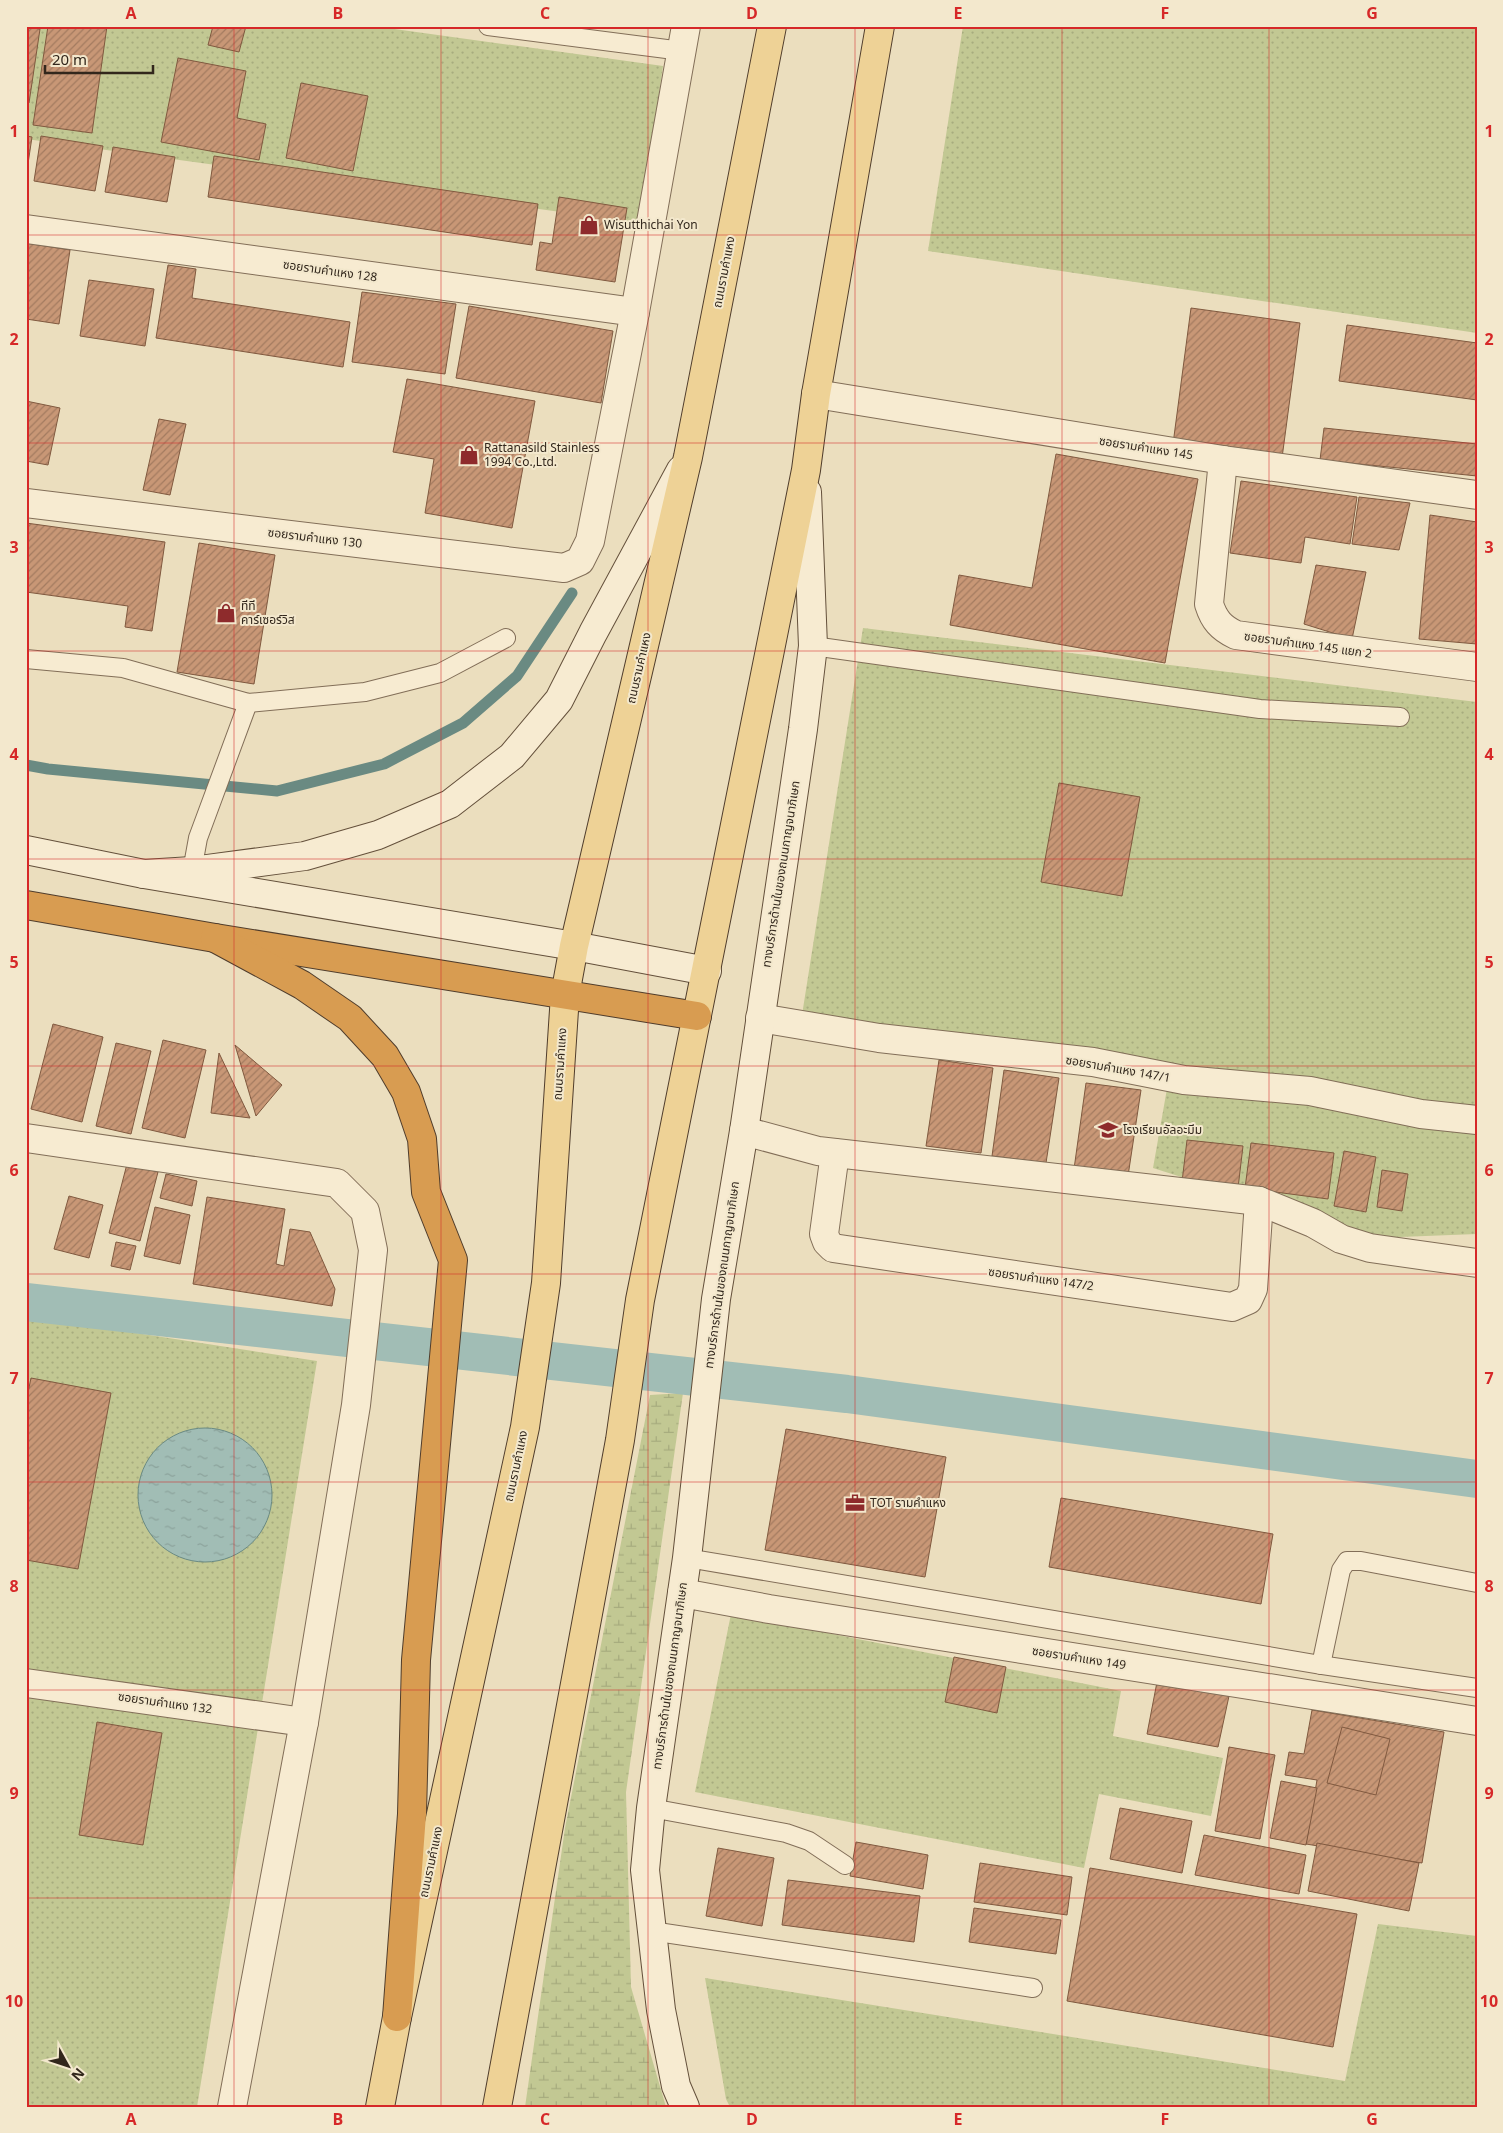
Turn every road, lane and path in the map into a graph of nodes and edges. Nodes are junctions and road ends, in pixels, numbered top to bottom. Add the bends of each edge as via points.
1 (488, 26) edge
2 (772, 26) edge
3 (880, 26) edge
4 (684, 39) edge
5 (26, 229) edge
6 (635, 312) junction
7 (816, 394) junction
8 (688, 458) junction
9 (1223, 460) junction
10 (806, 470) junction
11 (1477, 495) edge
12 (26, 503) edge
13 (506, 638) dead end
14 (813, 646) junction
15 (26, 659) edge
16 (1477, 668) edge
17 (248, 703) junction
18 (1400, 716) dead end
19 (26, 850) edge
20 (192, 871) junction
21 (144, 874) junction
22 (26, 905) edge
23 (215, 938) junction
24 (574, 946) junction
25 (707, 971) junction
26 (565, 995) junction
27 (697, 1016) junction
28 (760, 1018) junction
29 (1477, 1120) edge
30 (744, 1131) junction
31 (26, 1138) edge
32 (834, 1153) junction
33 (1259, 1201) junction
34 (1477, 1262) edge
35 (687, 1558) junction
36 (1477, 1584) edge
37 (682, 1593) junction
38 (1321, 1665) junction
39 (26, 1683) edge
40 (1477, 1688) edge
41 (1477, 1721) edge
42 (304, 1722) junction
43 (651, 1808) junction
44 (845, 1864) dead end
45 (651, 1931) junction
46 (1033, 1988) dead end
47 (397, 2017) junction
48 (232, 2107) edge
49 (380, 2107) edge
50 (497, 2107) edge
51 (685, 2107) edge

1 - 4 lane
2 - 8 main road, ถนนรามคำแหง
3 - 7 main road
4 - 6 street, ซอยรามคำแหง 130
5 - 6 street, ซอยรามคำแหง 128
6 - 12 street, ซอยรามคำแหง 130 via 590,541 580,561 564,568
7 - 9 street, ซอยรามคำแหง 145
7 - 10 main road
8 - 20 street via 559,700 512,756 450,804 378,835 305,856
8 - 24 main road, ถนนรามคำแหง
9 - 11 street, ซอยรามคำแหง 145
9 - 16 street, ซอยรามคำแหง 145 แยก 2 via 1209,604 1213,616 1224,630 1236,635
10 - 14 street, ทางบริการด้านในของถนนกาญจนาภิเษก
10 - 25 main road
13 - 17 lane via 440,673 365,692
14 - 18 lane via 1260,709
14 - 28 street, ทางบริการด้านในของถนนกาญจนาภิเษก via 804,729
15 - 17 lane via 123,668
17 - 20 lane via 198,838
19 - 21 street
20 - 21 street
21 - 24 street
22 - 23 highway
23 - 26 highway
23 - 47 highway via 326,1001 350,1018 385,1056 406,1092 422,1139 426,1192 453,1260 416,1660 412,1814
24 - 25 street
24 - 26 main road, ถนนรามคำแหง
25 - 27 main road
26 - 27 highway
26 - 47 main road, ถนนรามคำแหง via 546,1283 525,1427
27 - 50 main road via 640,1300 620,1440
28 - 29 street, ซอยรามคำแหง 147/1 via 879,1038 1093,1062 1184,1080 1310,1091 1421,1114
28 - 30 street, ทางบริการด้านในของถนนกาญจนาภิเษก
30 - 32 street
30 - 35 street, ทางบริการด้านในของถนนกาญจนาภิเษก via 716,1299
31 - 42 street via 337,1182 364,1211 373,1250 356,1405
32 - 33 street
32 - 33 street, ซอยรามคำแหง 147/2 via 824,1234 833,1248 1232,1307 1248,1300 1253,1289
33 - 34 street via 1341,1239 1370,1248
35 - 37 street, ทางบริการด้านในของถนนกาญจนาภิเษก
35 - 38 lane
36 - 38 lane via 1347,1561 1341,1570
37 - 41 street, ซอยรามคำแหง 149 via 769,1610
37 - 43 street, ทางบริการด้านในของถนนกาญจนาภิเษก
38 - 40 lane
39 - 42 street, ซอยรามคำแหง 132
42 - 48 street
43 - 44 lane via 786,1833 809,1841
43 - 45 street, ทางบริการด้านในของถนนกาญจนาภิเษก via 644,1870
45 - 46 lane
45 - 51 street, ทางบริการด้านในของถนนกาญจนาภิเษก via 661,2010 676,2086
47 - 49 main road, ถนนรามคำแหง

